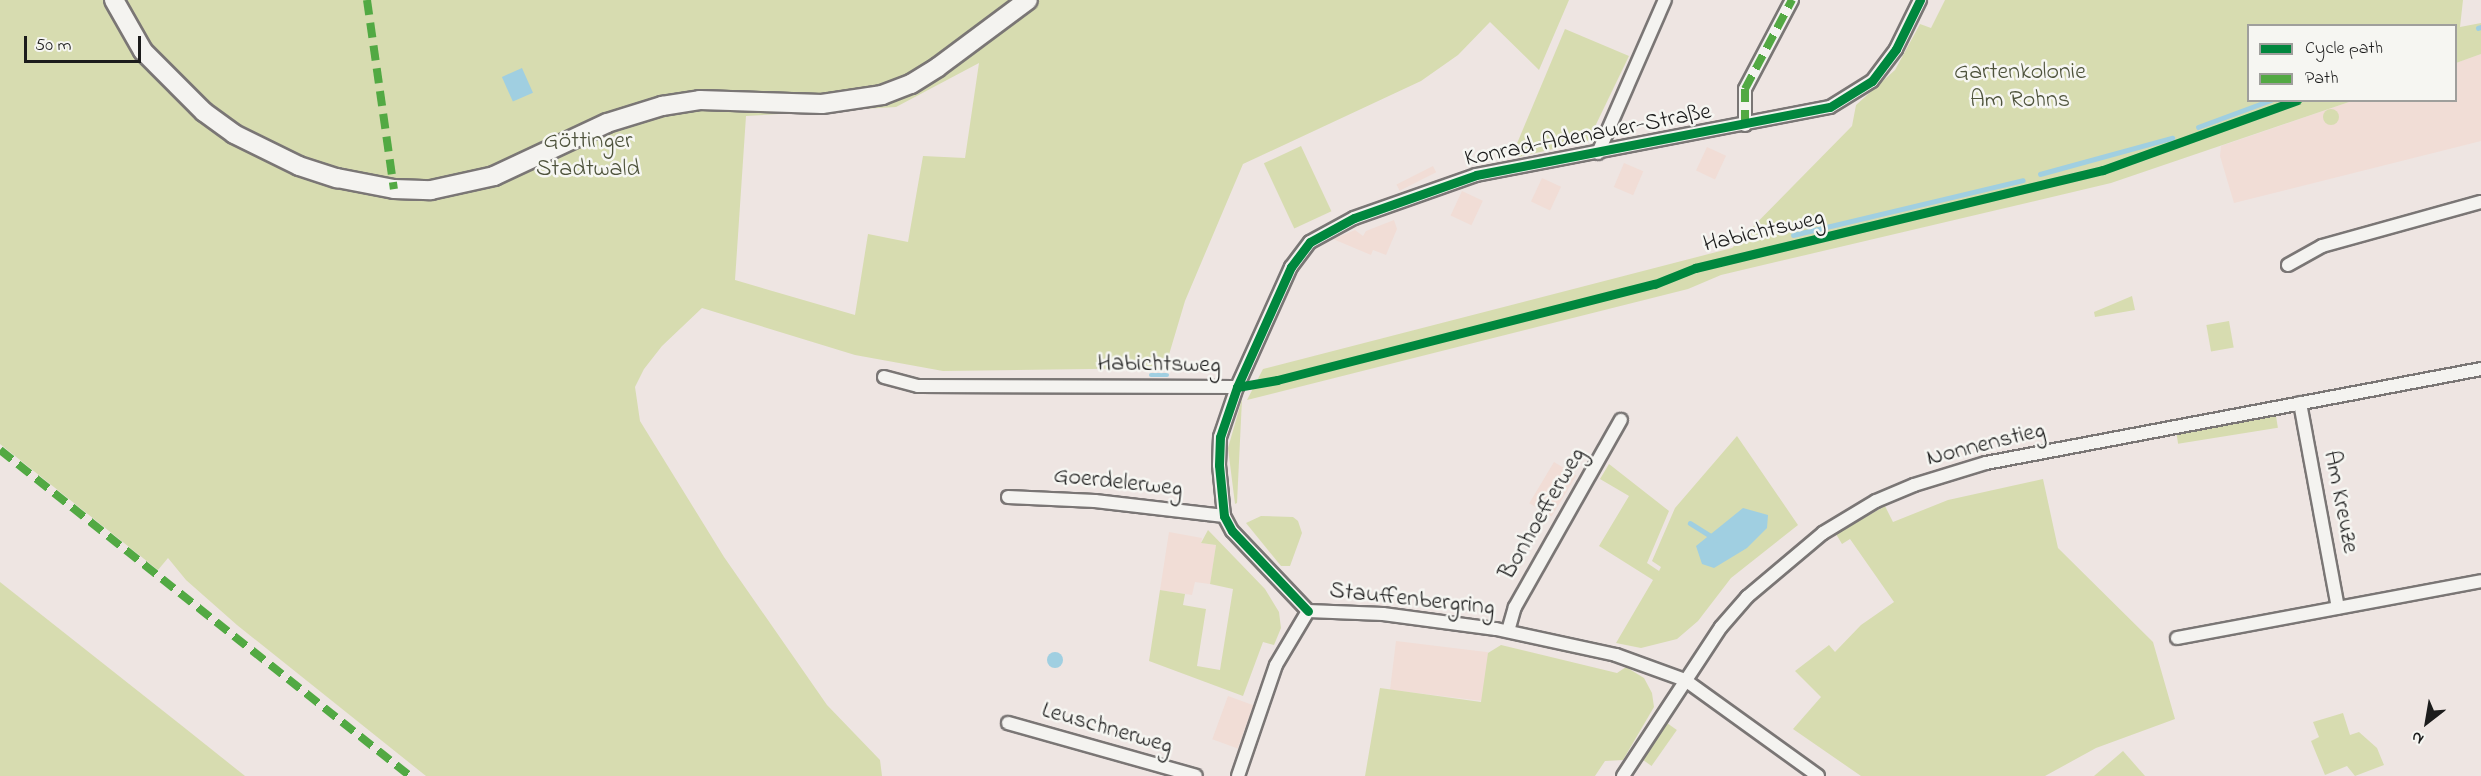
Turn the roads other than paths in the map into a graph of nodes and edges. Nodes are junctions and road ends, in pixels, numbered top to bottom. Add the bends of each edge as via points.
1 (114, 0) edge
2 (1029, 0) edge
3 (1665, 0) edge
4 (1792, 0) edge
5 (1920, 0) edge
6 (1745, 125) junction
7 (1598, 153) junction
8 (2481, 202) edge
9 (2288, 265) dead end
10 (2481, 369) edge
11 (884, 377) dead end
12 (1237, 387) junction
13 (2300, 403) junction
14 (1621, 420) dead end
15 (1008, 497) dead end
16 (1224, 516) junction
17 (2481, 581) edge
18 (2338, 608) junction
19 (1308, 611) junction
20 (1508, 631) junction
21 (2177, 638) dead end
22 (1685, 680) junction
23 (1008, 723) dead end
24 (1196, 776) edge
25 (1238, 776) edge
26 (1623, 776) edge
27 (1818, 776) edge

1 - 2 street via 143,51 204,112 234,135 299,166 337,178 394,189 430,190 494,176 608,123 662,106 700,100 822,104 882,95 911,84 938,67
3 - 7 street
4 - 6 street via 1744,89
5 - 6 street, Konrad-Adenauer-Straße via 1887,63 1854,96 1809,113
6 - 7 street, Konrad-Adenauer-Straße
7 - 12 street, Konrad-Adenauer-Straße via 1476,175 1354,218 1320,235 1291,267
8 - 9 street via 2322,246
10 - 13 street, Nonnenstieg
11 - 12 street, Habichtsweg via 918,386
12 - 16 street via 1220,437
13 - 18 street, Am Kreuze
13 - 22 street, Nonnenstieg via 1986,463 1876,501 1836,524 1760,583 1721,627
14 - 20 street, Bonhoefferweg via 1515,607
15 - 16 street, Goerdelerweg via 1095,501
16 - 19 street via 1232,531
17 - 18 street
18 - 21 street
19 - 20 street, Stauffenbergring via 1383,614
19 - 25 street, Stauffenbergring via 1276,665
20 - 22 street, Stauffenbergring via 1616,655
22 - 26 street, Nonnenstieg
22 - 27 street, Stauffenbergring
23 - 24 street, Leuschnerweg

